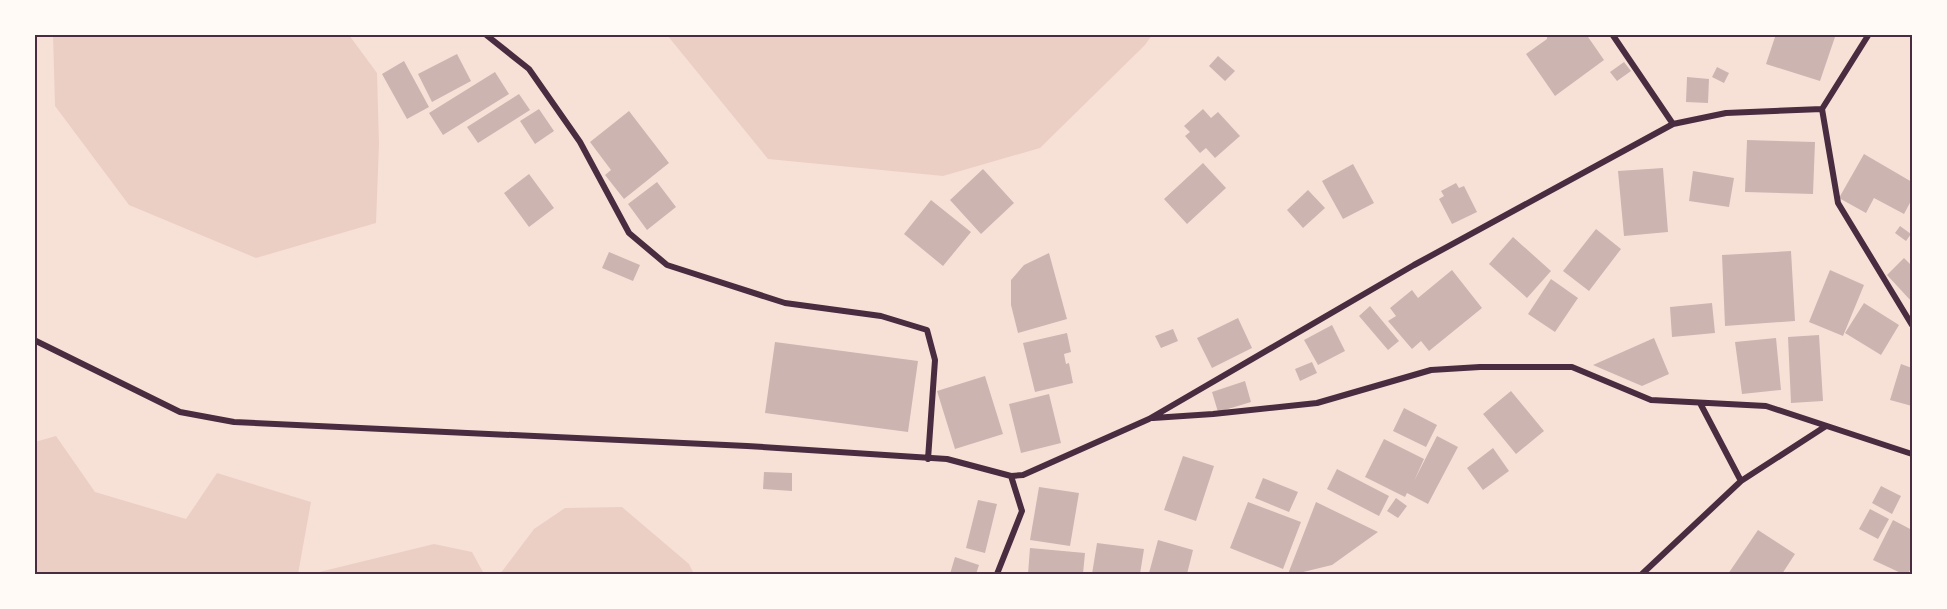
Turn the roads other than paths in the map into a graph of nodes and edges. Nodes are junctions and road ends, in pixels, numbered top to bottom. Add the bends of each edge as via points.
1 (485, 34) edge
2 (1612, 34) edge
3 (1869, 34) edge
4 (1822, 109) junction
5 (1673, 124) junction
6 (1912, 325) edge
7 (34, 340) edge
8 (1700, 403) junction
9 (1149, 418) junction
10 (1826, 426) junction
11 (1912, 454) edge
12 (928, 459) junction
13 (1011, 476) junction
14 (1741, 480) junction
15 (997, 574) edge
16 (1642, 574) edge

1 - 12 street via 529,69 580,142 629,233 667,266 785,303 881,316 927,330 935,360
2 - 5 street
3 - 4 street
4 - 5 street via 1726,113
4 - 6 street via 1838,203
5 - 9 street via 1414,265
7 - 12 street via 180,412 234,423 747,446
8 - 9 street via 1651,400 1572,367 1480,367 1431,370 1317,403
8 - 10 street via 1766,406
8 - 14 street
9 - 13 street via 1023,475
10 - 11 street
10 - 14 street
12 - 13 street via 947,459
13 - 15 street via 1022,511
14 - 16 street

